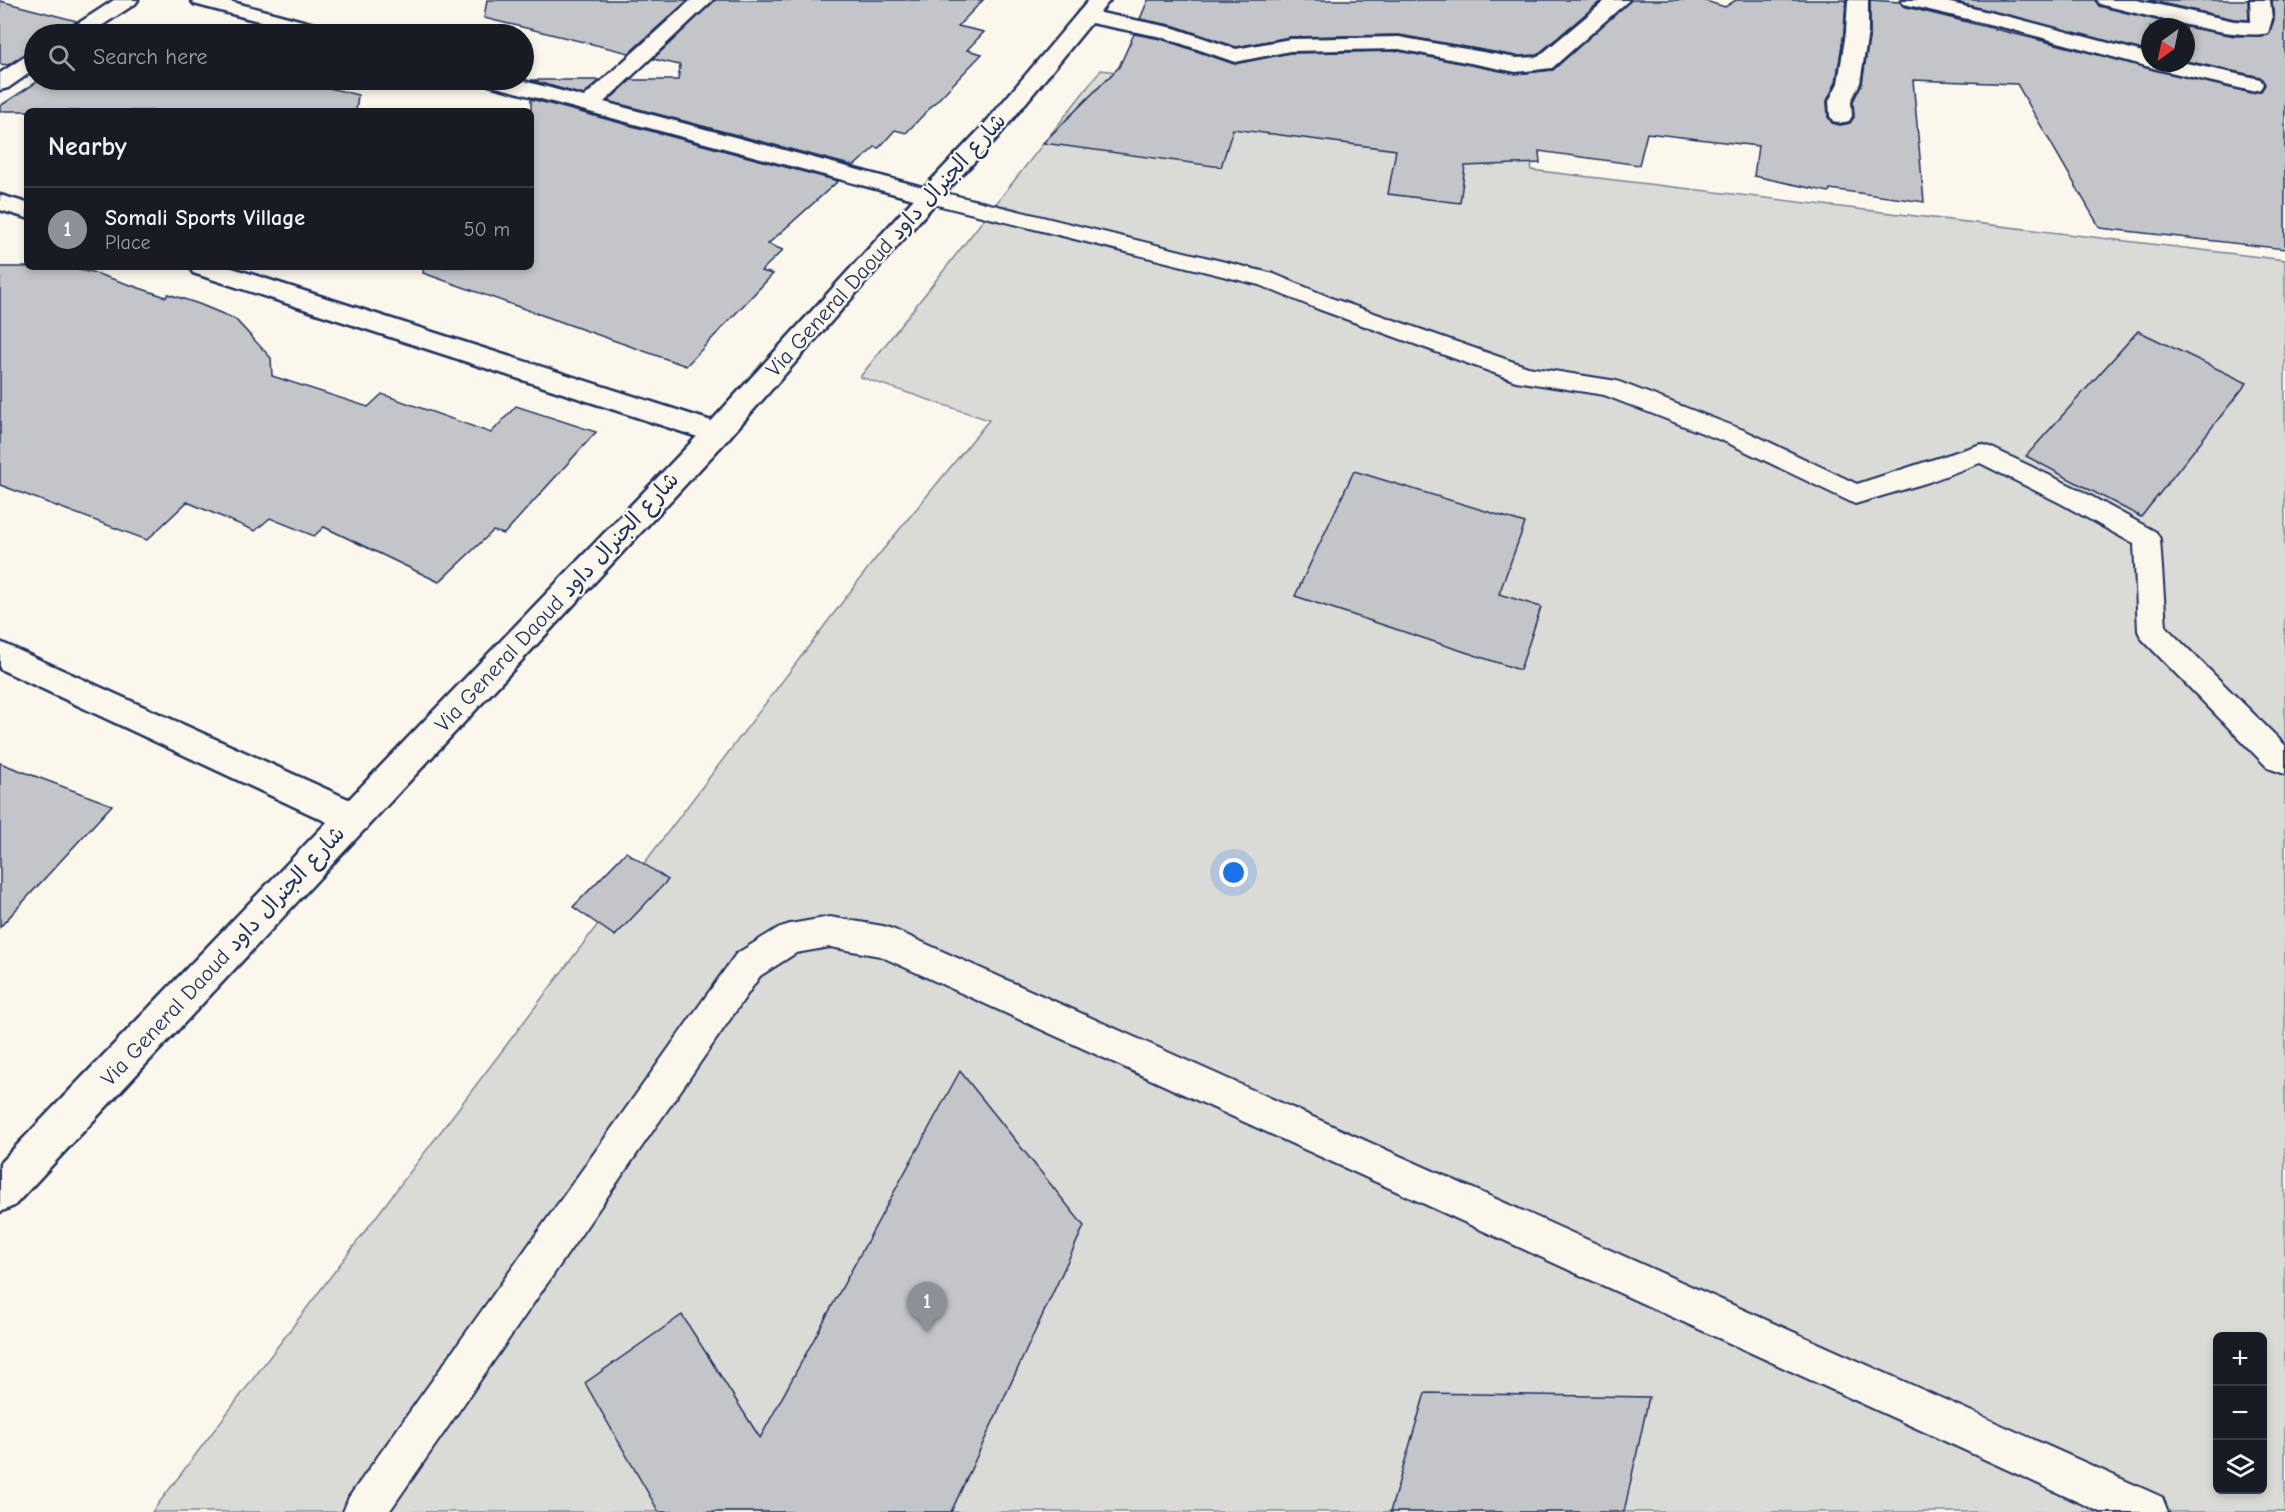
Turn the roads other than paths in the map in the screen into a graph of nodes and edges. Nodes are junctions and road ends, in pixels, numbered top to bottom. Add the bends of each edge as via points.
1 (128, 0) edge
2 (201, 0) edge
3 (703, 0) edge
4 (1619, 0) edge
5 (1858, 0) edge
6 (1911, 0) edge
7 (2108, 0) edge
8 (2260, 0) edge
9 (1093, 8) edge
10 (91, 24) edge
11 (291, 24) edge
12 (2141, 59) edge
13 (24, 67) edge
14 (2195, 71) edge
15 (0, 83) edge
16 (2252, 84) dead end
17 (534, 90) edge
18 (589, 104) junction
19 (1841, 116) dead end
20 (929, 196) junction
21 (0, 202) edge
22 (24, 210) edge
23 (211, 270) edge
24 (717, 433) junction
25 (0, 655) edge
26 (2285, 761) edge
27 (354, 818) junction
28 (0, 1192) edge
29 (364, 1512) edge
30 (2147, 1512) edge

1 - 10 street
2 - 11 street
3 - 18 street
4 - 9 street via 1544,63 1516,65 1399,43 1290,45 1235,56
5 - 19 street via 1850,83 1840,102
6 - 12 street
7 - 8 street via 2234,27 2261,29
9 - 20 street, Via General Daoud شارع الجنرال داود via 989,133
13 - 15 street
14 - 16 street
17 - 18 street
18 - 20 street
20 - 24 street, Via General Daoud شارع الجنرال داود
20 - 26 lane via 1266,279 1525,375 1608,387 1737,437 1855,494 1981,453 2148,539 2152,631
21 - 22 street
23 - 24 street
24 - 27 street, Via General Daoud شارع الجنرال داود
25 - 27 street
27 - 28 street, Via General Daoud شارع الجنرال داود
29 - 30 lane via 748,965 790,939 830,932 883,941

